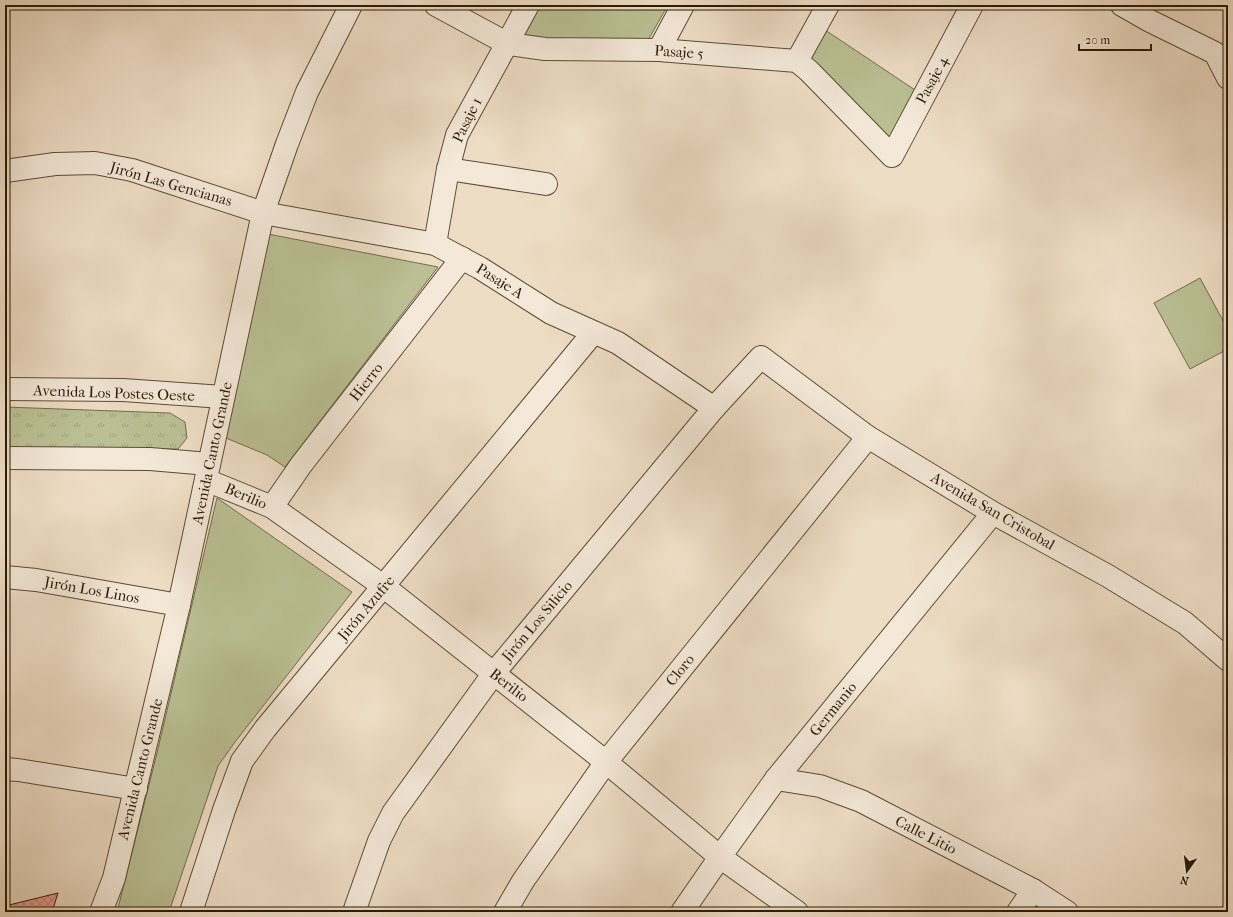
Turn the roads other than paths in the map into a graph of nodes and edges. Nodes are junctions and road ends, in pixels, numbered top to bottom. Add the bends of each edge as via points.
1 (351, 5) edge
2 (436, 5) edge
3 (528, 5) edge
4 (683, 5) edge
5 (828, 5) edge
6 (972, 5) edge
7 (1122, 5) edge
8 (1154, 13) edge
9 (508, 44) junction
10 (659, 50) junction
11 (797, 61) junction
12 (1228, 78) edge
13 (448, 169) junction
14 (5, 171) edge
15 (546, 184) dead end
16 (263, 212) junction
17 (435, 244) junction
18 (462, 258) junction
19 (593, 333) junction
20 (761, 357) joint
21 (5, 389) edge
22 (223, 398) junction
23 (714, 408) junction
24 (868, 437) junction
25 (5, 458) edge
26 (208, 472) junction
27 (272, 507) junction
28 (993, 512) junction
29 (5, 577) edge
30 (383, 586) junction
31 (179, 605) junction
32 (1228, 660) edge
33 (494, 674) junction
34 (606, 762) junction
35 (5, 769) edge
36 (776, 779) junction
37 (136, 789) junction
38 (720, 857) junction
39 (1033, 890) junction
40 (101, 912) edge
41 (190, 912) edge
42 (354, 912) edge
43 (505, 912) edge
44 (682, 912) edge
45 (797, 912) edge
46 (1018, 912) edge
47 (1067, 912) edge

1 - 16 street, Avenida Canto Grande via 308,92
2 - 9 street, Pasaje 5
3 - 9 street, Pasaje 1
4 - 10 street
5 - 11 street
6 - 11 street, Pasaje 4 via 892,156
7 - 8 street
8 - 12 street via 1215,53
9 - 10 street, Pasaje 5 via 545,49
9 - 13 street, Pasaje 1 via 457,135
10 - 11 street, Pasaje 5
13 - 15 street
13 - 17 street, Pasaje 1
14 - 16 street, Jirón Las Gencianas via 55,164 95,163 132,170
16 - 17 street, Pasaje A
16 - 22 street, Avenida Canto Grande
17 - 18 street, Pasaje A
18 - 19 street, Pasaje A via 551,313
18 - 27 street, Hierro via 301,465
19 - 23 street, Pasaje A via 618,343
19 - 30 street, Jirón Azufre
20 - 23 street, Jirón Los Silicio
20 - 24 street, Avenida San Cristobal
21 - 22 street, Avenida Los Postes Oeste via 123,390
22 - 26 street, Avenida Canto Grande
23 - 33 street, Jirón Los Silicio
24 - 28 street, Avenida San Cristobal
24 - 34 street, Cloro
25 - 26 street via 150,459
26 - 27 street, Berilio
26 - 31 street, Avenida Canto Grande
27 - 30 street, Berilio
28 - 32 street, Avenida San Cristobal via 1185,622
28 - 36 street, Germanio
29 - 31 street, Jirón Los Linos
30 - 33 street, Berilio
30 - 41 street, Jirón Azufre via 265,729 242,761
31 - 37 street, Avenida Canto Grande
33 - 34 street, Berilio
33 - 42 street, Jirón Los Silicio via 393,813 379,841
34 - 38 street, Berilio
34 - 43 street, Cloro via 523,880
35 - 37 street
36 - 38 street, Germanio
36 - 39 street, Calle Litio via 820,786 861,801
37 - 40 street, Avenida Canto Grande via 114,878
38 - 44 street, Germanio
38 - 45 street, Berilio
39 - 46 street
39 - 47 street, Calle Litio

